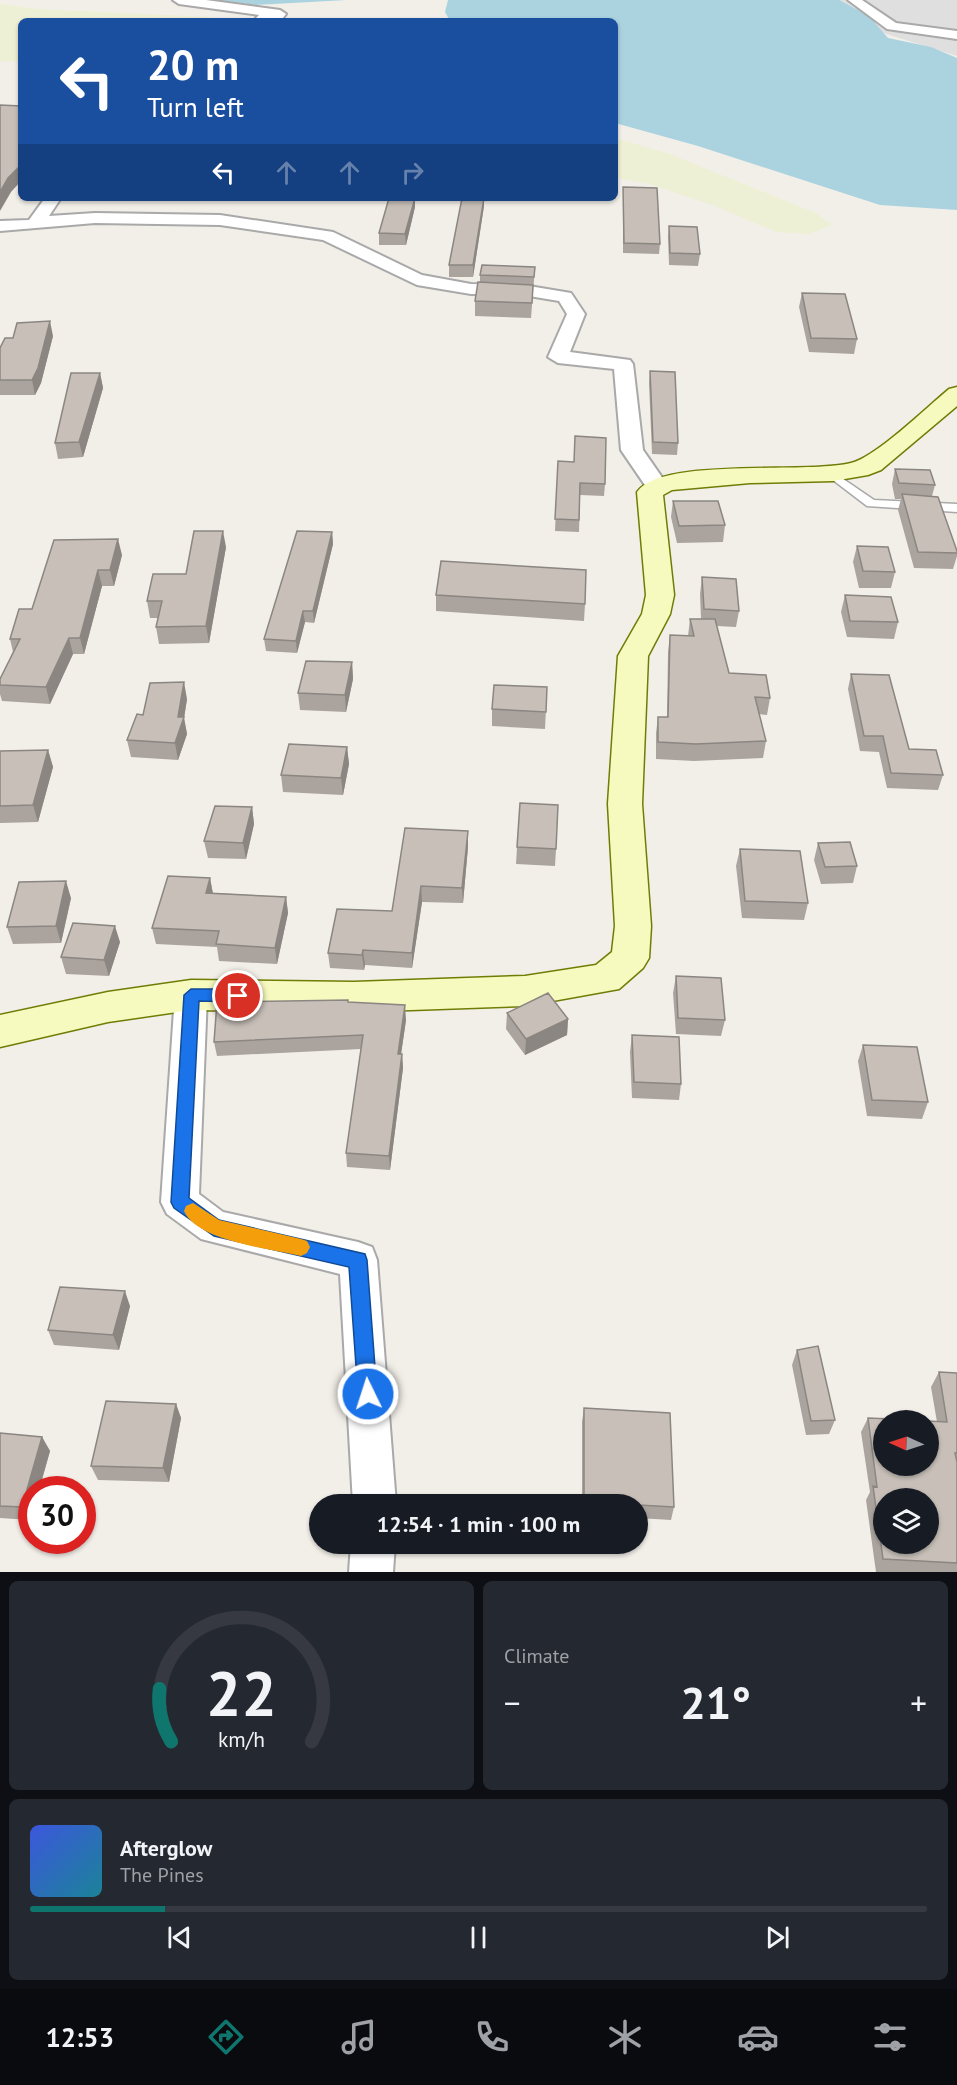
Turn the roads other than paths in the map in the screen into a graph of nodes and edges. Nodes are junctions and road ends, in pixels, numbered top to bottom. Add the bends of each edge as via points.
1 (179, 0) edge
2 (854, 0) edge
3 (262, 18) dead end
4 (957, 35) edge
5 (51, 201) edge
6 (37, 222) junction
7 (0, 226) edge
8 (957, 394) edge
9 (833, 475) junction
10 (657, 486) junction
11 (957, 508) edge
12 (191, 995) junction
13 (0, 1031) edge
14 (374, 1494) edge
15 (372, 1554) edge
16 (371, 1572) edge

1 - 3 street via 280,14
2 - 4 street via 892,26
5 - 6 street
6 - 7 street via 28,227
6 - 10 street via 95,218 220,220 327,236 417,280 471,290 523,290 565,297 576,314 558,357 623,364 632,450
8 - 9 main road via 872,465
9 - 10 main road via 764,475
9 - 11 lane via 871,503
10 - 12 main road via 650,492 650,511 660,595 656,614 633,656 630,699 625,804 633,926 630,958 606,978 525,991 354,997
12 - 13 main road via 108,1007
12 - 14 street via 180,1202 214,1227 358,1260
15 - 16 street

